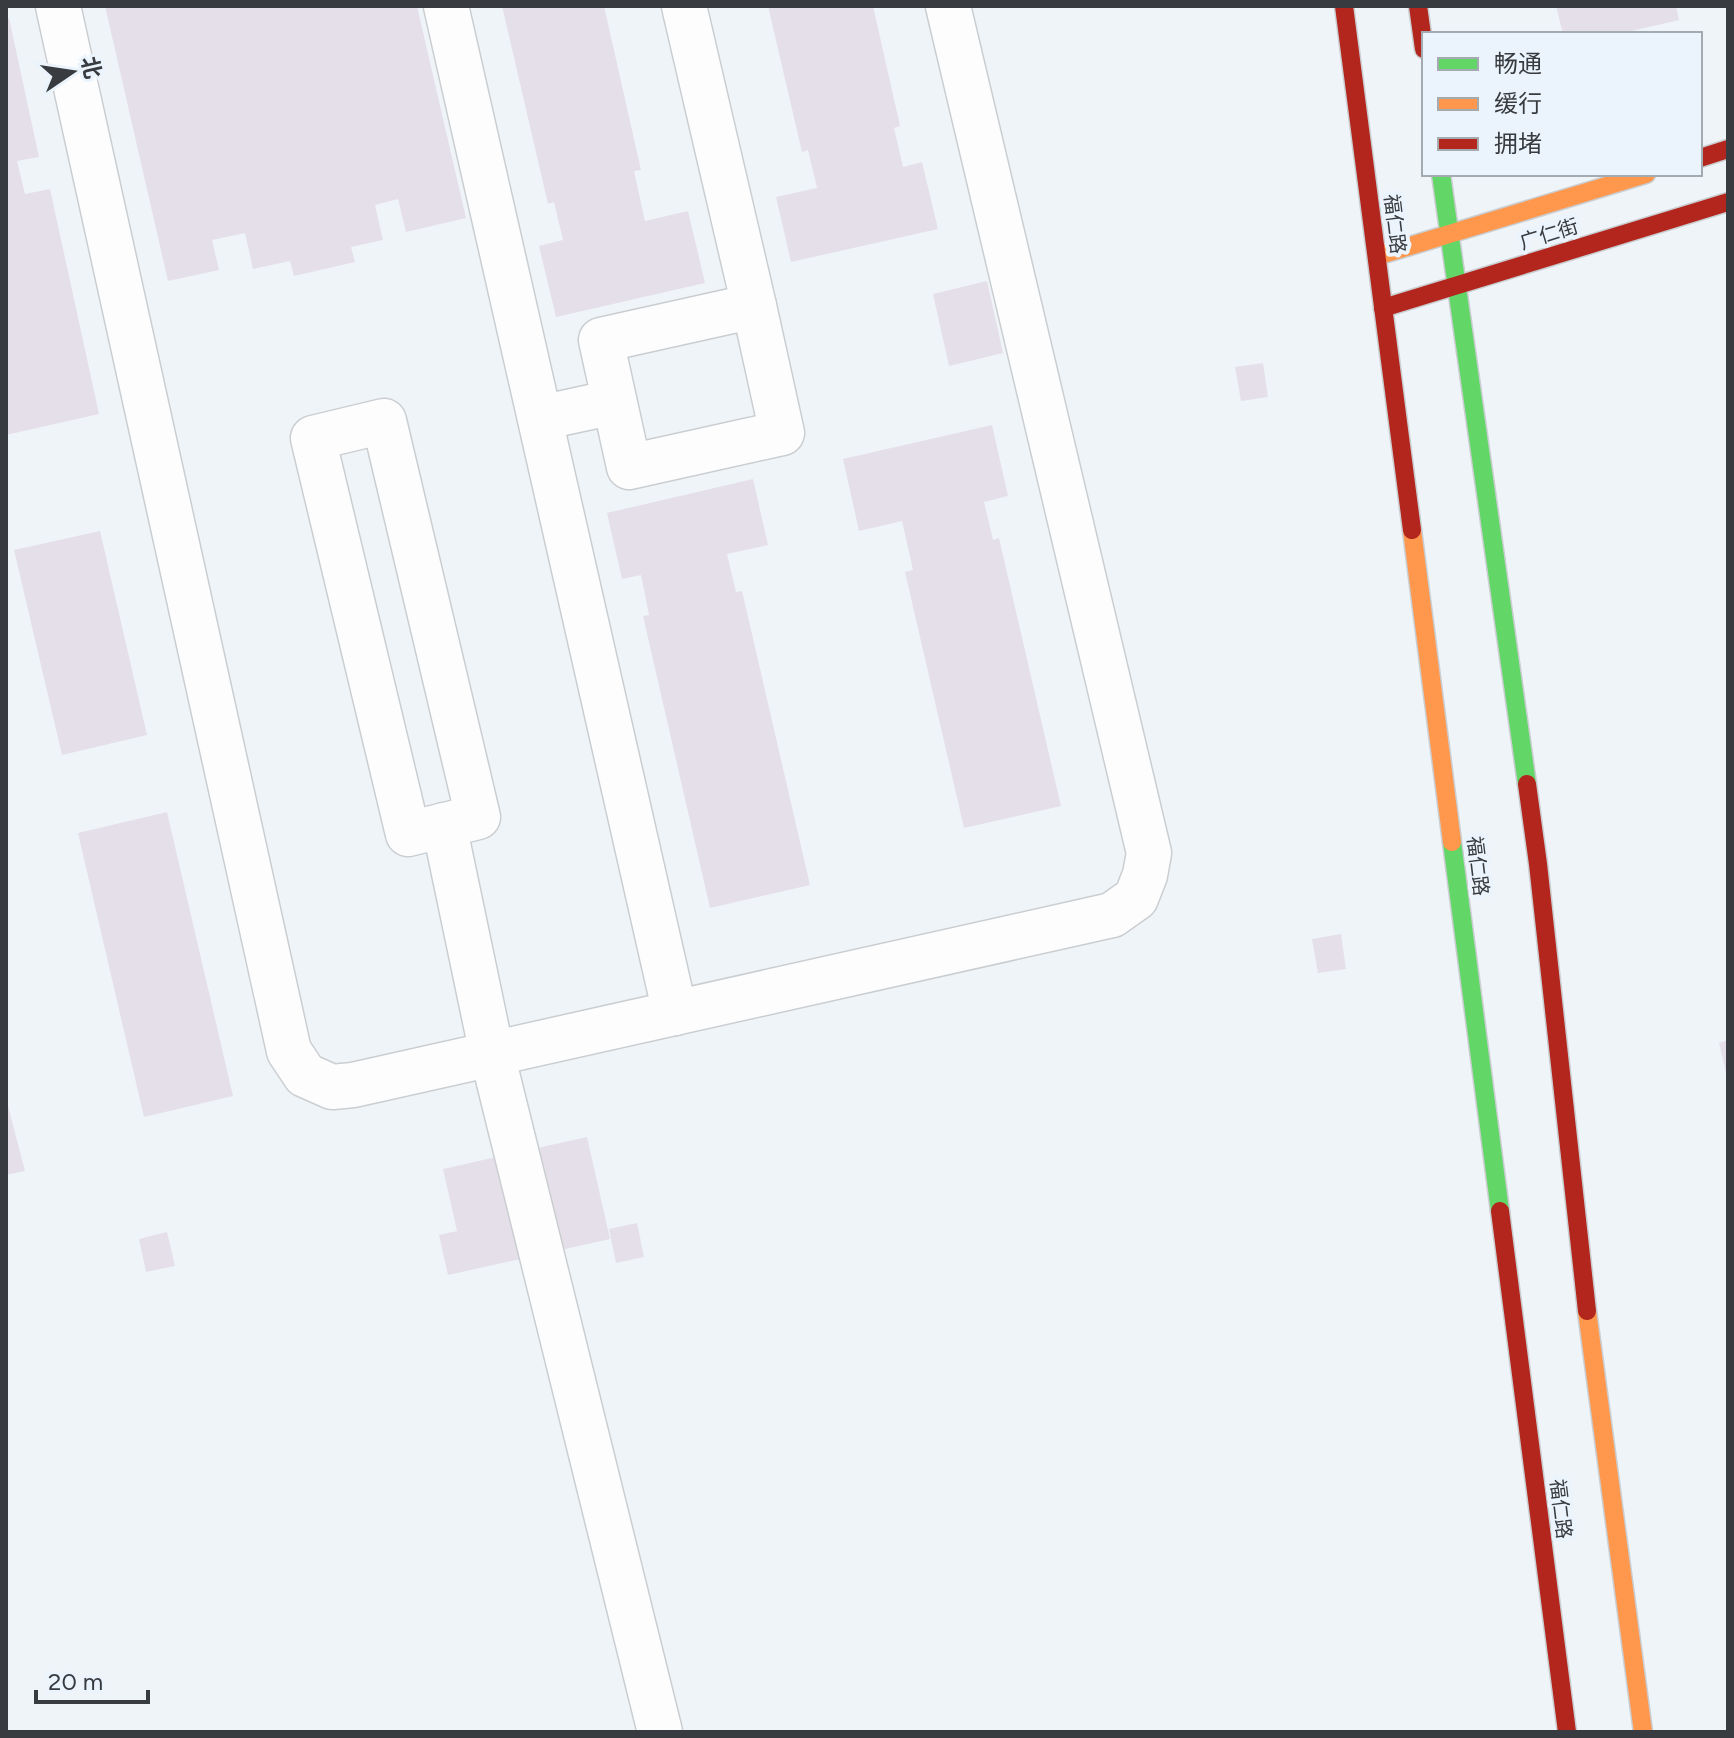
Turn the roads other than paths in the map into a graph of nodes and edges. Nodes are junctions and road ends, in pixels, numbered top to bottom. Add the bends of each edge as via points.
1 (58, 6) edge
2 (446, 6) edge
3 (684, 6) edge
4 (948, 6) edge
5 (1344, 6) edge
6 (1418, 6) edge
7 (1422, 35) edge
8 (1728, 149) edge
9 (1702, 157) edge
10 (1441, 176) edge
11 (1639, 176) edge
12 (1728, 202) edge
13 (1450, 233) junction
14 (1377, 256) junction
15 (1457, 286) junction
16 (754, 306) junction
17 (1383, 308) junction
18 (614, 402) junction
19 (540, 418) junction
20 (444, 825) junction
21 (675, 1013) junction
22 (492, 1054) junction
23 (660, 1732) edge
24 (1567, 1732) edge
25 (1643, 1732) edge

1 - 22 street via 289,1051 305,1075 332,1087
2 - 19 street
3 - 16 street
4 - 21 street via 1149,853 1145,875 1136,898 1112,915
5 - 14 main road, 福仁路
6 - 7 main road
8 - 9 main road
10 - 13 main road
11 - 13 main road, 广仁街
12 - 15 main road, 广仁街
13 - 14 main road, 广仁街
13 - 15 main road
14 - 17 main road, 福仁路
15 - 17 main road, 广仁街
15 - 25 main road via 1538,864 1590,1339
16 - 18 street via 601,340
16 - 18 street via 782,433 629,467
17 - 24 main road, 福仁路
18 - 19 street
19 - 21 street
20 - 20 street via 478,817 384,421 313,438 408,834
20 - 22 street
21 - 22 street
22 - 23 street

